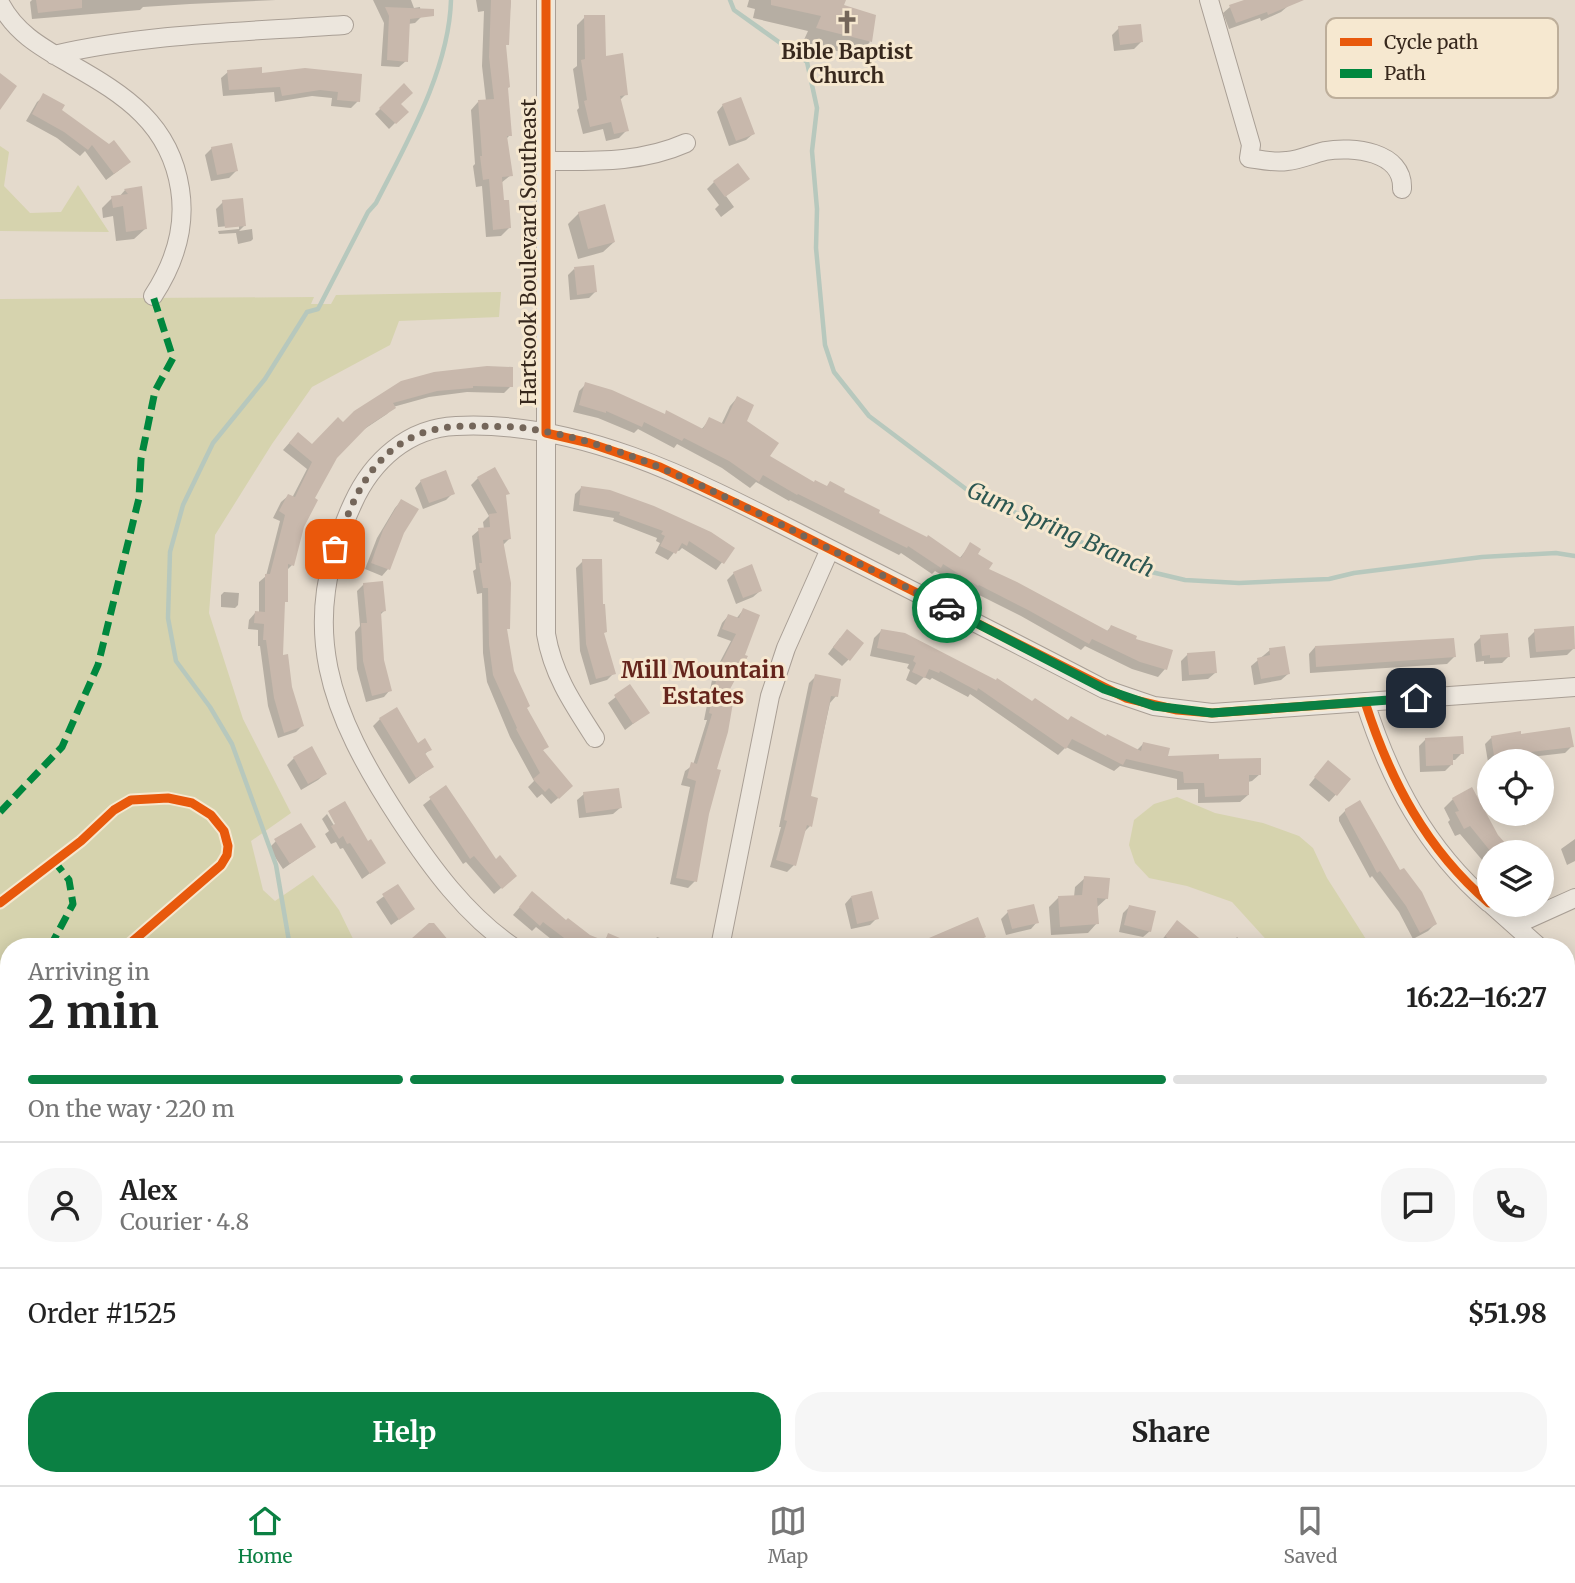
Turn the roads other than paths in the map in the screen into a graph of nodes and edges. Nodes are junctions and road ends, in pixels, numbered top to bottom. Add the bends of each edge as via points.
1 (546, 0) edge
2 (1209, 0) edge
3 (0, 3) edge
4 (344, 25) dead end
5 (54, 55) junction
6 (686, 143) dead end
7 (546, 161) junction
8 (1402, 189) dead end
9 (153, 296) dead end
10 (546, 433) junction
11 (830, 549) junction
12 (1575, 687) edge
13 (1365, 702) junction
14 (595, 738) dead end
15 (1477, 892) edge
16 (1575, 898) edge
17 (1505, 917) edge
18 (1515, 925) junction
19 (502, 938) edge
20 (722, 938) edge
21 (1529, 938) edge

1 - 7 street, Hartsook Boulevard Southeast
2 - 8 street via 1251,145 1249,158 1291,161 1343,150 1383,156 1392,162
3 - 5 street via 19,30
4 - 5 street via 134,40
5 - 9 street via 136,107 171,155 181,220 172,260
6 - 7 street via 625,160
7 - 10 street, Hartsook Boulevard Southeast
10 - 11 street, Hartsook Boulevard Southeast via 660,467
10 - 14 street via 545,634 563,690
10 - 19 street via 454,426 414,436 388,453 367,476 346,518 330,571 324,614 330,681 351,738 409,834 444,881
11 - 13 street, Hartsook Boulevard Southeast via 1104,689 1154,706 1212,713
11 - 20 street via 770,696
12 - 13 street, Hartsook Boulevard Southeast
13 - 15 street via 1379,745 1412,812 1433,844
16 - 18 street
17 - 18 street
18 - 21 street

